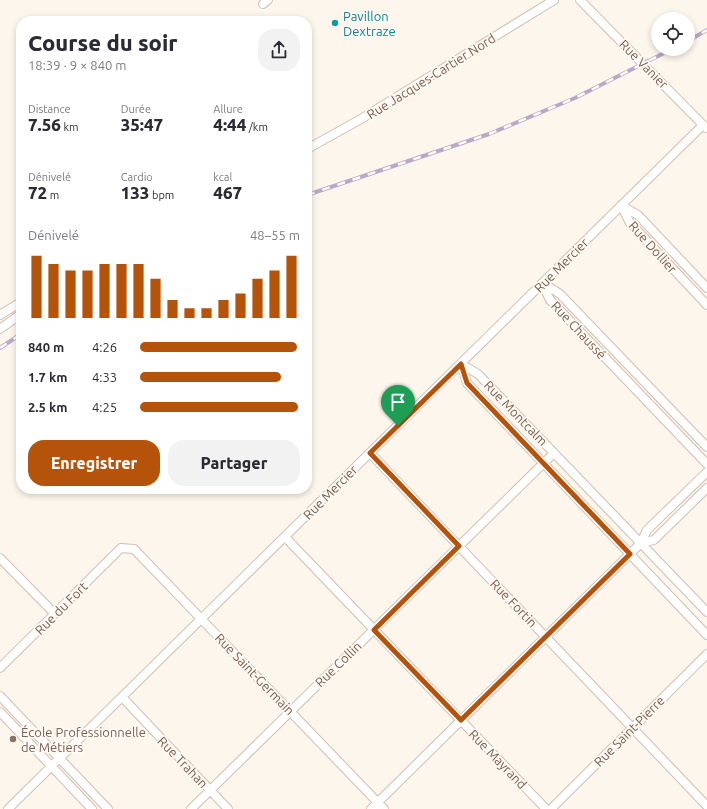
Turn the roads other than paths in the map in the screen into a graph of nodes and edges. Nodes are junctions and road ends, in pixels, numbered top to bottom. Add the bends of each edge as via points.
1 (554, 0) edge
2 (580, 0) edge
3 (705, 127) edge
4 (312, 146) edge
5 (621, 205) junction
6 (542, 283) junction
7 (707, 288) edge
8 (706, 302) edge
9 (16, 305) edge
10 (0, 315) edge
11 (16, 318) edge
12 (0, 329) edge
13 (461, 364) junction
14 (635, 372) junction
15 (626, 380) junction
16 (707, 447) edge
17 (370, 453) junction
18 (554, 453) junction
19 (543, 464) junction
20 (707, 464) edge
21 (707, 472) edge
22 (707, 488) edge
23 (285, 537) junction
24 (641, 543) junction
25 (459, 546) junction
26 (121, 548) joint
27 (630, 554) junction
28 (0, 558) edge
29 (707, 612) edge
30 (54, 614) junction
31 (202, 618) junction
32 (374, 630) junction
33 (707, 635) edge
34 (546, 637) junction
35 (707, 654) edge
36 (0, 668) edge
37 (0, 696) edge
38 (122, 697) junction
39 (291, 711) junction
40 (0, 712) edge
41 (461, 720) junction
42 (632, 728) junction
43 (60, 758) junction
44 (51, 766) junction
45 (210, 790) junction
46 (377, 802) junction
47 (707, 806) edge
48 (8, 809) edge
49 (92, 809) edge
50 (108, 809) edge
51 (191, 809) edge
52 (228, 809) edge
53 (370, 809) edge
54 (384, 809) edge
55 (546, 809) edge
56 (551, 809) edge

1 - 4 street, Rue Jacques-Cartier Nord via 361,119
2 - 3 street, Rue Vanier
3 - 5 street, Rue Mercier
5 - 6 street, Rue Mercier
5 - 7 street, Rue Dollier via 638,215
5 - 8 street, Rue Dollier via 630,223
6 - 13 street, Rue Mercier
6 - 14 street, Rue Chaussé via 560,294
6 - 15 street, Rue Chaussé via 550,300
9 - 10 street
11 - 12 street
13 - 17 street, Rue Mercier
13 - 18 street, Rue Montcalm via 478,374
13 - 19 street, Rue Montcalm via 467,383
14 - 15 street
14 - 16 street, Rue Chaussé
15 - 20 street, Rue Chaussé
17 - 23 street, Rue Mercier
17 - 25 street, Rue Fortin
18 - 19 street, Rue Collin
18 - 24 street, Rue Montcalm
19 - 25 street, Rue Collin
19 - 27 street, Rue Montcalm
21 - 24 street via 647,530
22 - 24 street via 654,540
23 - 31 street, Rue Mercier
23 - 32 street, Rue Mayrand
24 - 27 street
24 - 29 street, Rue Montcalm
25 - 32 street, Rue Collin
25 - 34 street, Rue Fortin
26 - 30 street, Rue du Fort
26 - 31 street, Rue Saint-Germain via 134,549
27 - 33 street, Rue Montcalm
27 - 34 street
28 - 30 street
30 - 36 street, Rue du Fort
31 - 38 street, Rue Mercier
31 - 39 street, Rue Saint-Germain
32 - 39 street, Rue Collin
32 - 41 street, Rue Mayrand
34 - 41 street
34 - 42 street, Rue Fortin
35 - 42 street, Rue Saint-Pierre
37 - 43 street
38 - 43 street, Rue Mercier
38 - 45 street, Rue Trahan
39 - 45 street, Rue Collin
39 - 46 street, Rue Saint-Germain
40 - 44 street
41 - 46 street
41 - 55 street, Rue Mayrand
42 - 47 street, Rue Fortin
42 - 56 street, Rue Saint-Pierre
43 - 44 street, Rue Mercier
43 - 50 street
44 - 48 street, Rue Mercier
44 - 49 street
45 - 51 street, Rue Collin
45 - 52 street, Rue Trahan
46 - 53 street
46 - 54 street, Rue Saint-Germain

